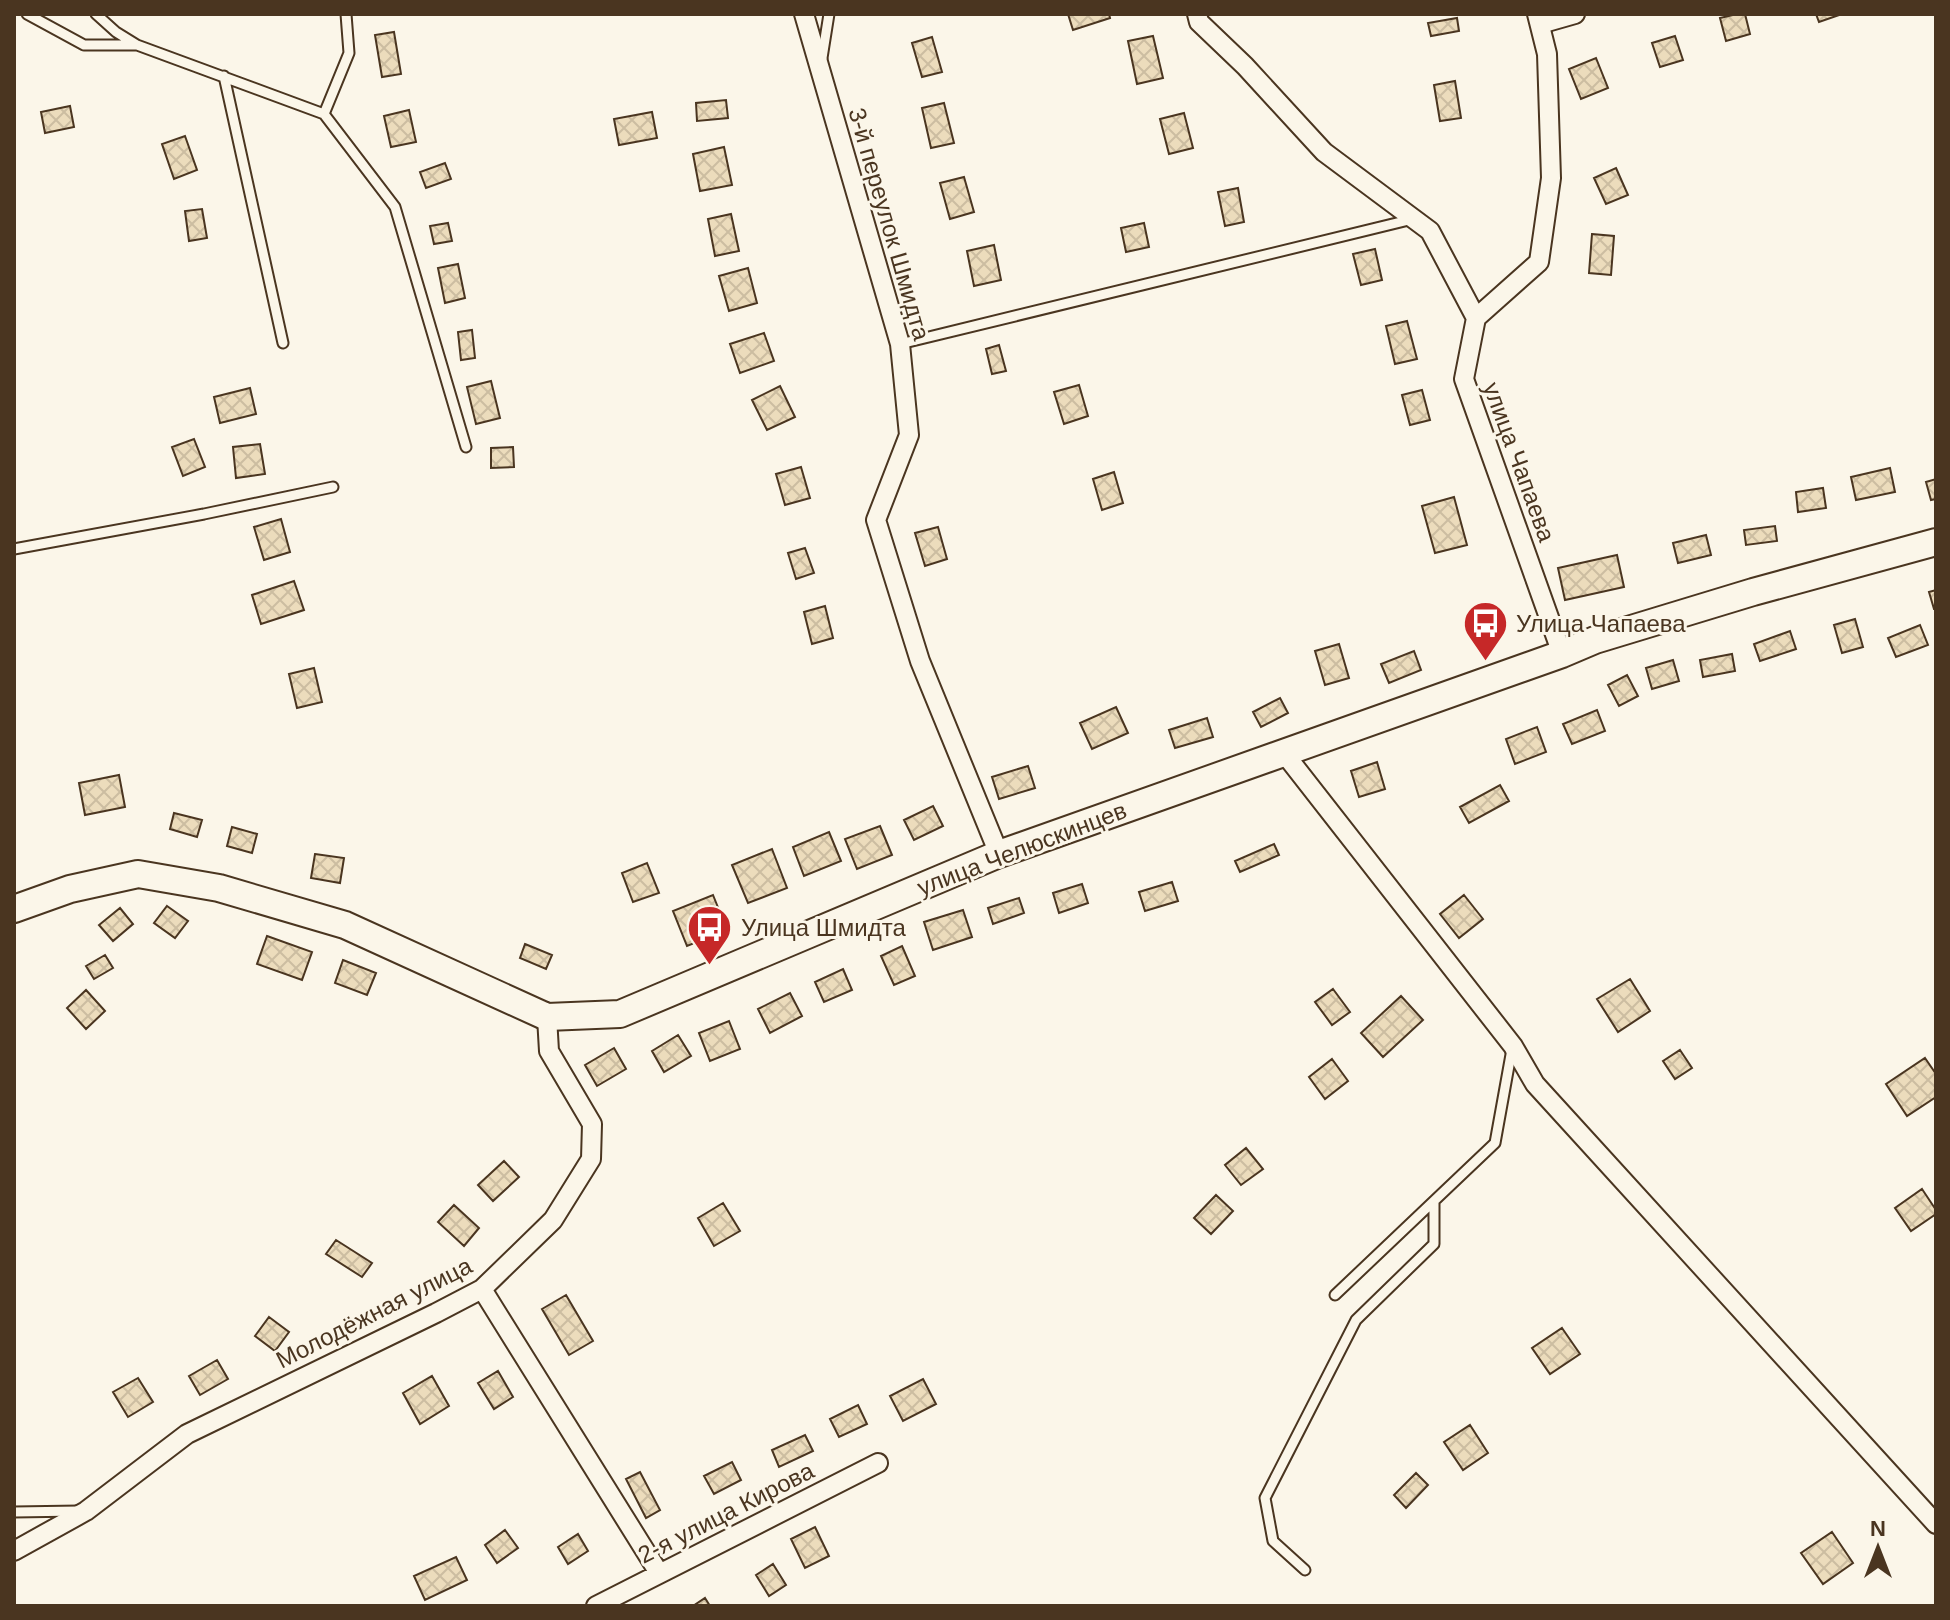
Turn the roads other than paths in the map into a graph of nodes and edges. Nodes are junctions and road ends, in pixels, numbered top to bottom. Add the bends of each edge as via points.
1 (27, 14) edge
2 (96, 14) edge
3 (346, 14) edge
4 (804, 14) edge
5 (829, 14) edge
6 (1197, 14) edge
7 (1575, 14) edge
8 (1539, 19) edge
9 (137, 45) junction
10 (820, 65) dead end
11 (224, 76) junction
12 (324, 114) junction
13 (1413, 219) junction
14 (1476, 318) junction
15 (283, 343) dead end
16 (900, 344) junction
17 (466, 447) dead end
18 (333, 487) dead end
19 (1936, 542) edge
20 (14, 549) edge
21 (1562, 654) junction
22 (1284, 753) junction
23 (999, 854) junction
24 (14, 909) edge
25 (547, 1017) junction
26 (1513, 1046) junction
27 (1434, 1202) junction
28 (482, 1289) junction
29 (1335, 1295) dead end
30 (878, 1463) dead end
31 (86, 1511) junction
32 (14, 1512) edge
33 (1936, 1524) edge
34 (14, 1551) edge
35 (1305, 1570) dead end
36 (659, 1573) junction
37 (596, 1606) edge

1 - 9 lane via 84,45
2 - 9 lane
3 - 12 lane via 349,53
4 - 16 street, 3-й переулок Шмидта
5 - 10 lane
6 - 13 street via 1324,152
7 - 8 street
8 - 14 street via 1547,54 1551,178 1539,262
9 - 11 lane
11 - 12 lane
11 - 15 lane
12 - 17 lane via 395,207
13 - 14 street via 1430,231
13 - 16 lane
14 - 21 street, улица Чапаева via 1464,379
16 - 23 street, 3-й переулок Шмидта via 909,435 876,520 920,661
18 - 20 lane
19 - 21 street, улица Челюскинцев via 1739,596
21 - 22 street, улица Челюскинцев
22 - 23 street, улица Челюскинцев
22 - 26 street
23 - 25 street, улица Челюскинцев via 620,1014
24 - 25 street, улица Челюскинцев via 70,889 138,874 219,888 345,925
25 - 28 street, Молодёжная улица via 549,1051 592,1124 591,1159 553,1220
26 - 27 lane via 1495,1143
26 - 33 street via 1535,1084
27 - 29 lane
27 - 35 lane via 1434,1244 1356,1320 1265,1498 1273,1541
28 - 31 street, Молодёжная улица via 187,1434
28 - 36 street
30 - 36 street, 2-я улица Кирова
31 - 32 lane
31 - 34 street, Молодёжная улица
36 - 37 street, 2-я улица Кирова

